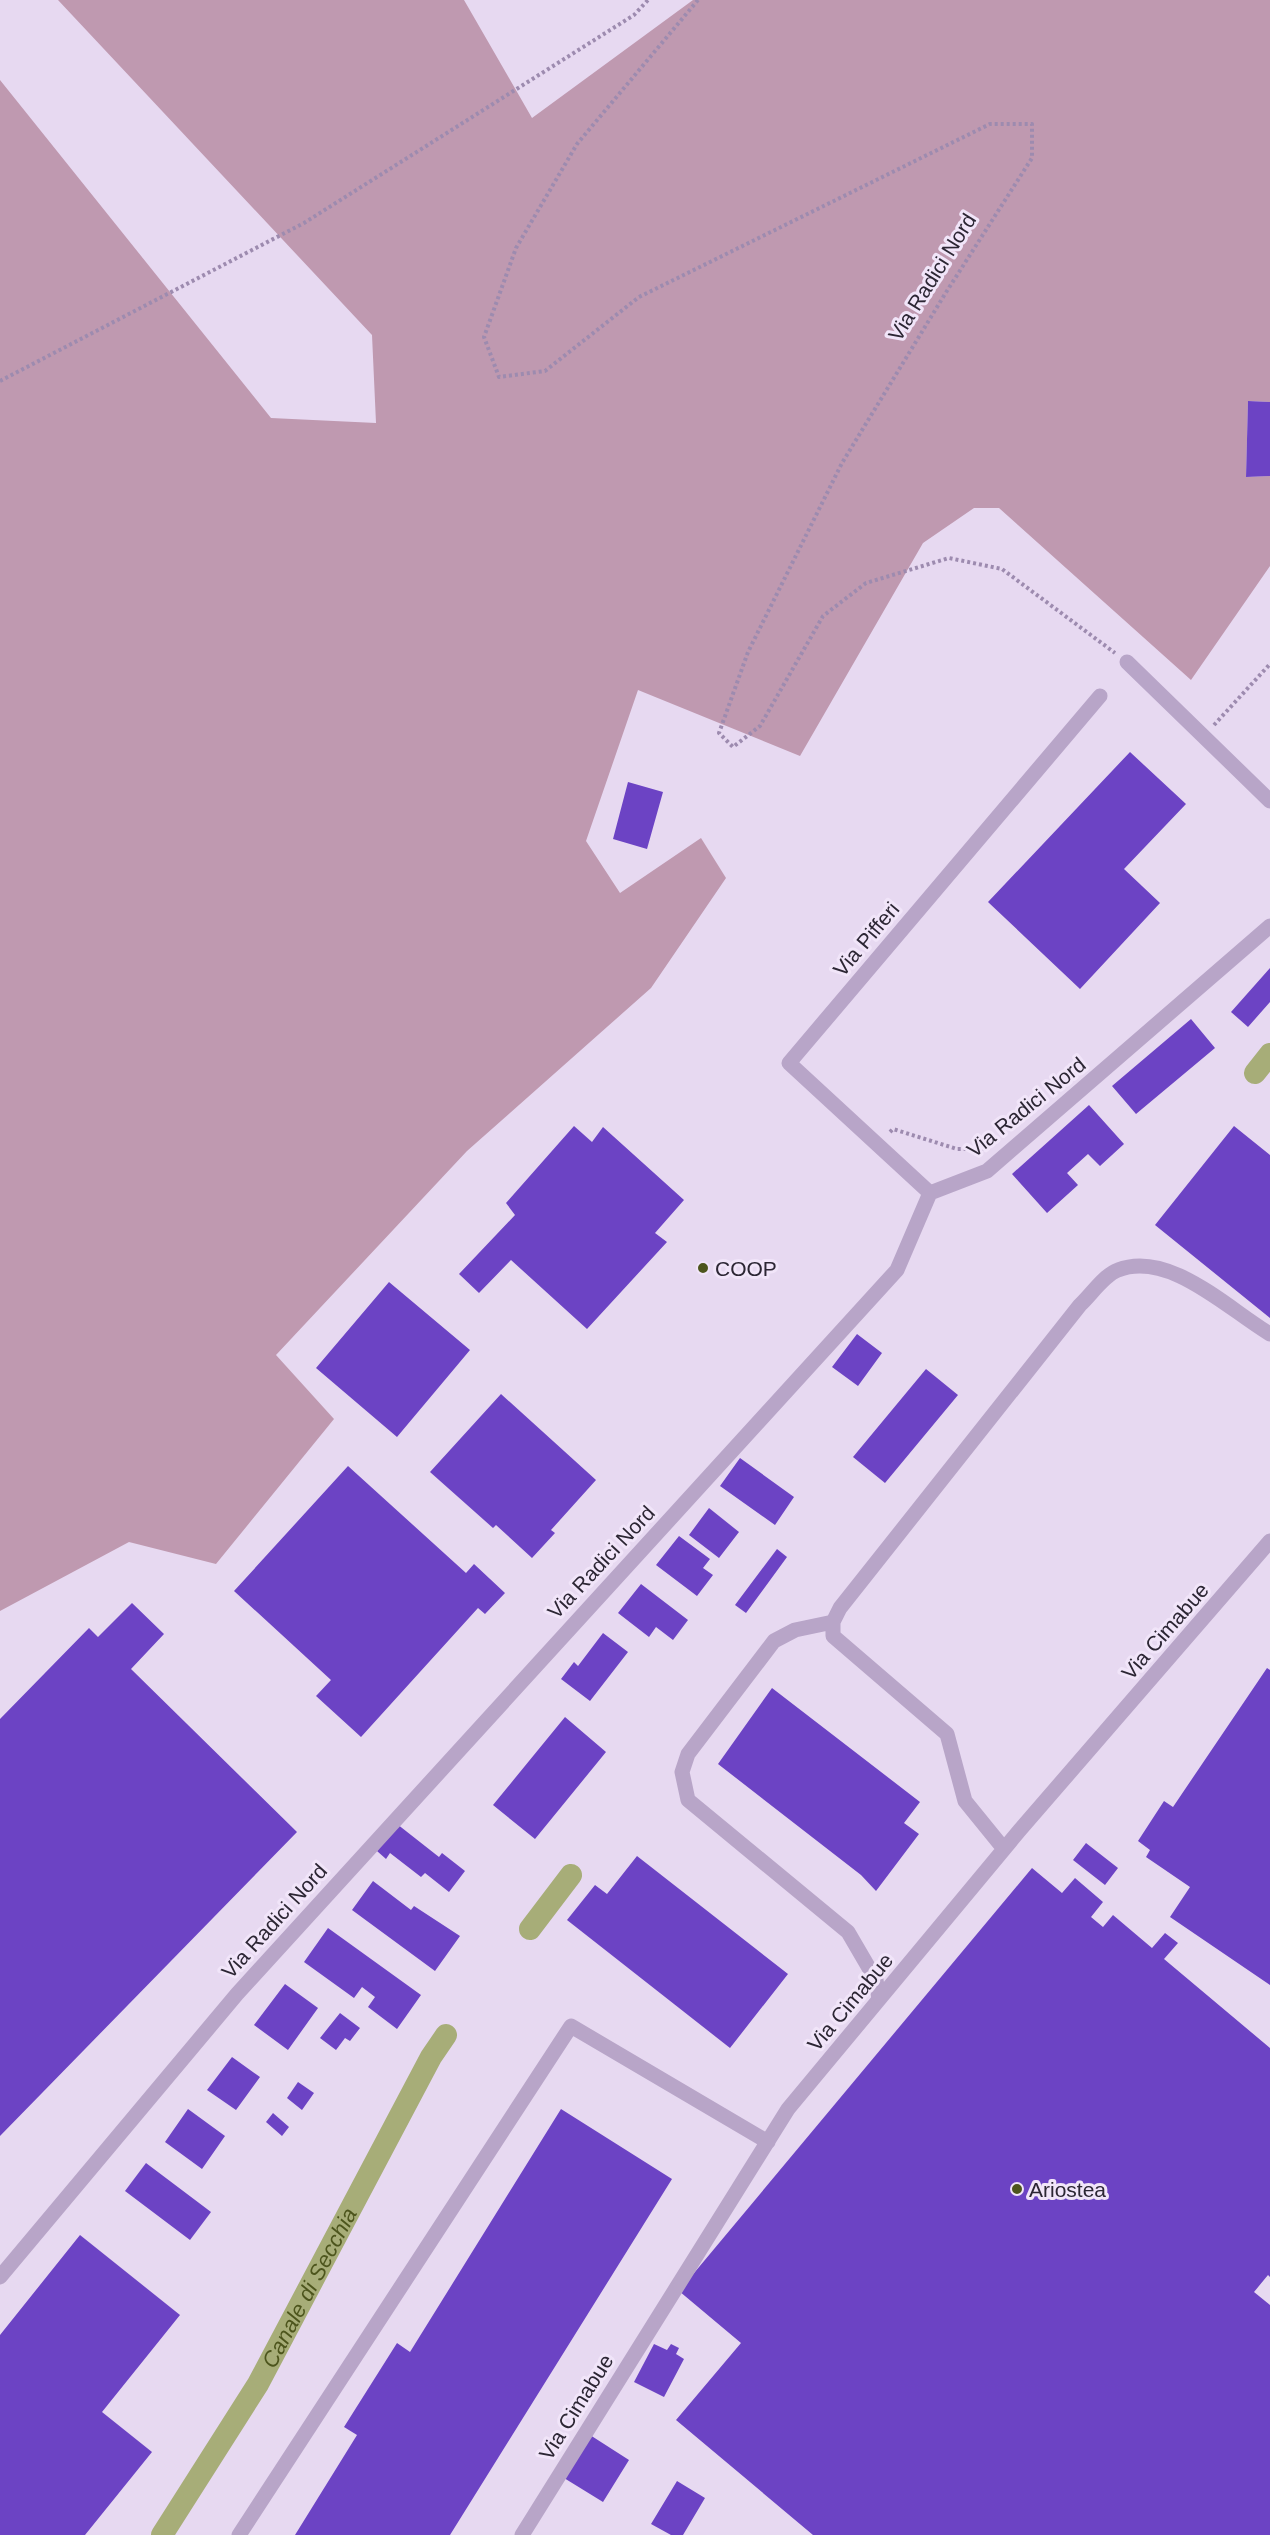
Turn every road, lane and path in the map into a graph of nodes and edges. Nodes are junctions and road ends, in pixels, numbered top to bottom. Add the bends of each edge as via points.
1 (648, 0) edge
2 (698, 0) edge
3 (0, 381) edge
4 (1127, 662) joint
5 (1270, 664) edge
6 (1100, 696) dead end
7 (1203, 736) junction
8 (1270, 801) edge
9 (1270, 926) edge
10 (877, 1143) junction
11 (988, 1149) dead end
12 (930, 1193) junction
13 (1270, 1334) edge
14 (1270, 1541) edge
15 (833, 1622) junction
16 (1004, 1849) junction
17 (879, 1999) junction
18 (768, 2142) junction
19 (0, 2277) edge
20 (238, 2535) edge
21 (522, 2535) edge

1 - 3 path via 634,15 304,223
2 - 4 path, Via Radici Nord via 577,144 516,248 484,337 499,377 545,370 639,297 990,124 1032,124 1032,158 843,463 748,652 719,733 733,747 760,726 823,616 866,583 949,558 1002,569
4 - 7 street
5 - 7 path
6 - 10 street, Via Pifferi via 789,1063
7 - 8 street
9 - 12 street, Via Radici Nord via 987,1172
10 - 11 path via 893,1129 957,1149
10 - 12 street, Via Pifferi
12 - 19 street, Via Radici Nord via 897,1270 237,1994
13 - 15 street via 1171,1272 1140,1264 1115,1271 1080,1305 840,1608
14 - 16 street, Via Cimabue
15 - 16 street via 833,1636 947,1734 965,1801
15 - 17 street via 795,1630 774,1641 688,1754 682,1772 688,1800 848,1932 876,1980
16 - 17 street, Via Cimabue
17 - 18 street, Via Cimabue via 788,2109
18 - 20 street via 571,2026
18 - 21 street, Via Cimabue

